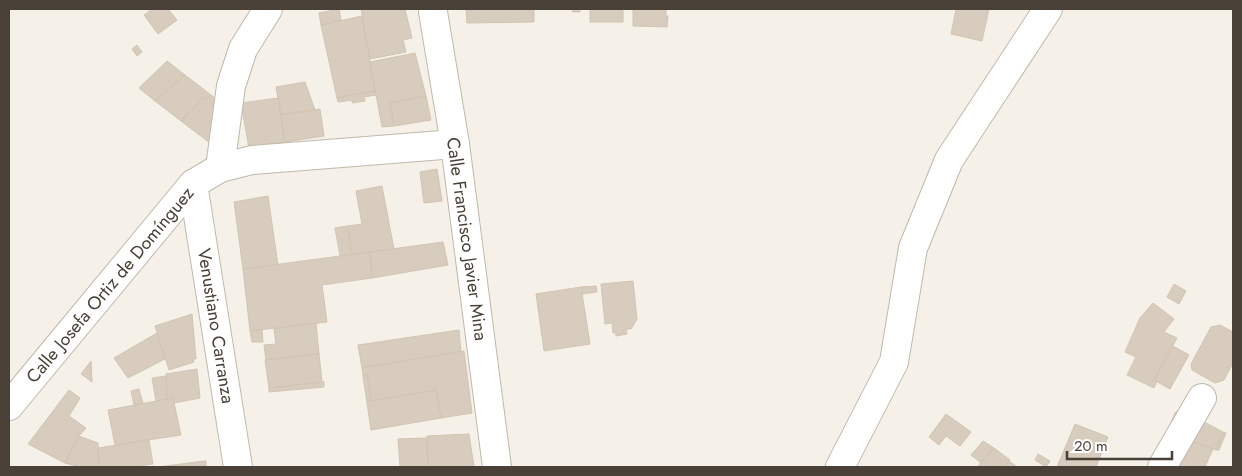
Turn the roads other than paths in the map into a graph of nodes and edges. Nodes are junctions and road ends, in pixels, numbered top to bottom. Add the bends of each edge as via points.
1 (268, 9) edge
2 (1048, 9) edge
3 (434, 12) dead end
4 (455, 144) junction
5 (220, 168) junction
6 (194, 184) junction
7 (1202, 398) dead end
8 (9, 406) edge
9 (238, 467) edge
10 (497, 467) edge
11 (840, 467) edge
12 (1162, 467) edge

1 - 5 street via 243,50 231,86
2 - 11 street via 949,160 913,248 894,362
3 - 4 street, Calle Francisco Javier Mina
4 - 5 street, Calle Josefa Ortiz de Domínguez via 252,160
4 - 10 street, Calle Francisco Javier Mina
5 - 6 street, Calle Josefa Ortiz de Domínguez
6 - 8 street, Calle Josefa Ortiz de Domínguez
6 - 9 street, Venustiano Carranza
7 - 12 street

